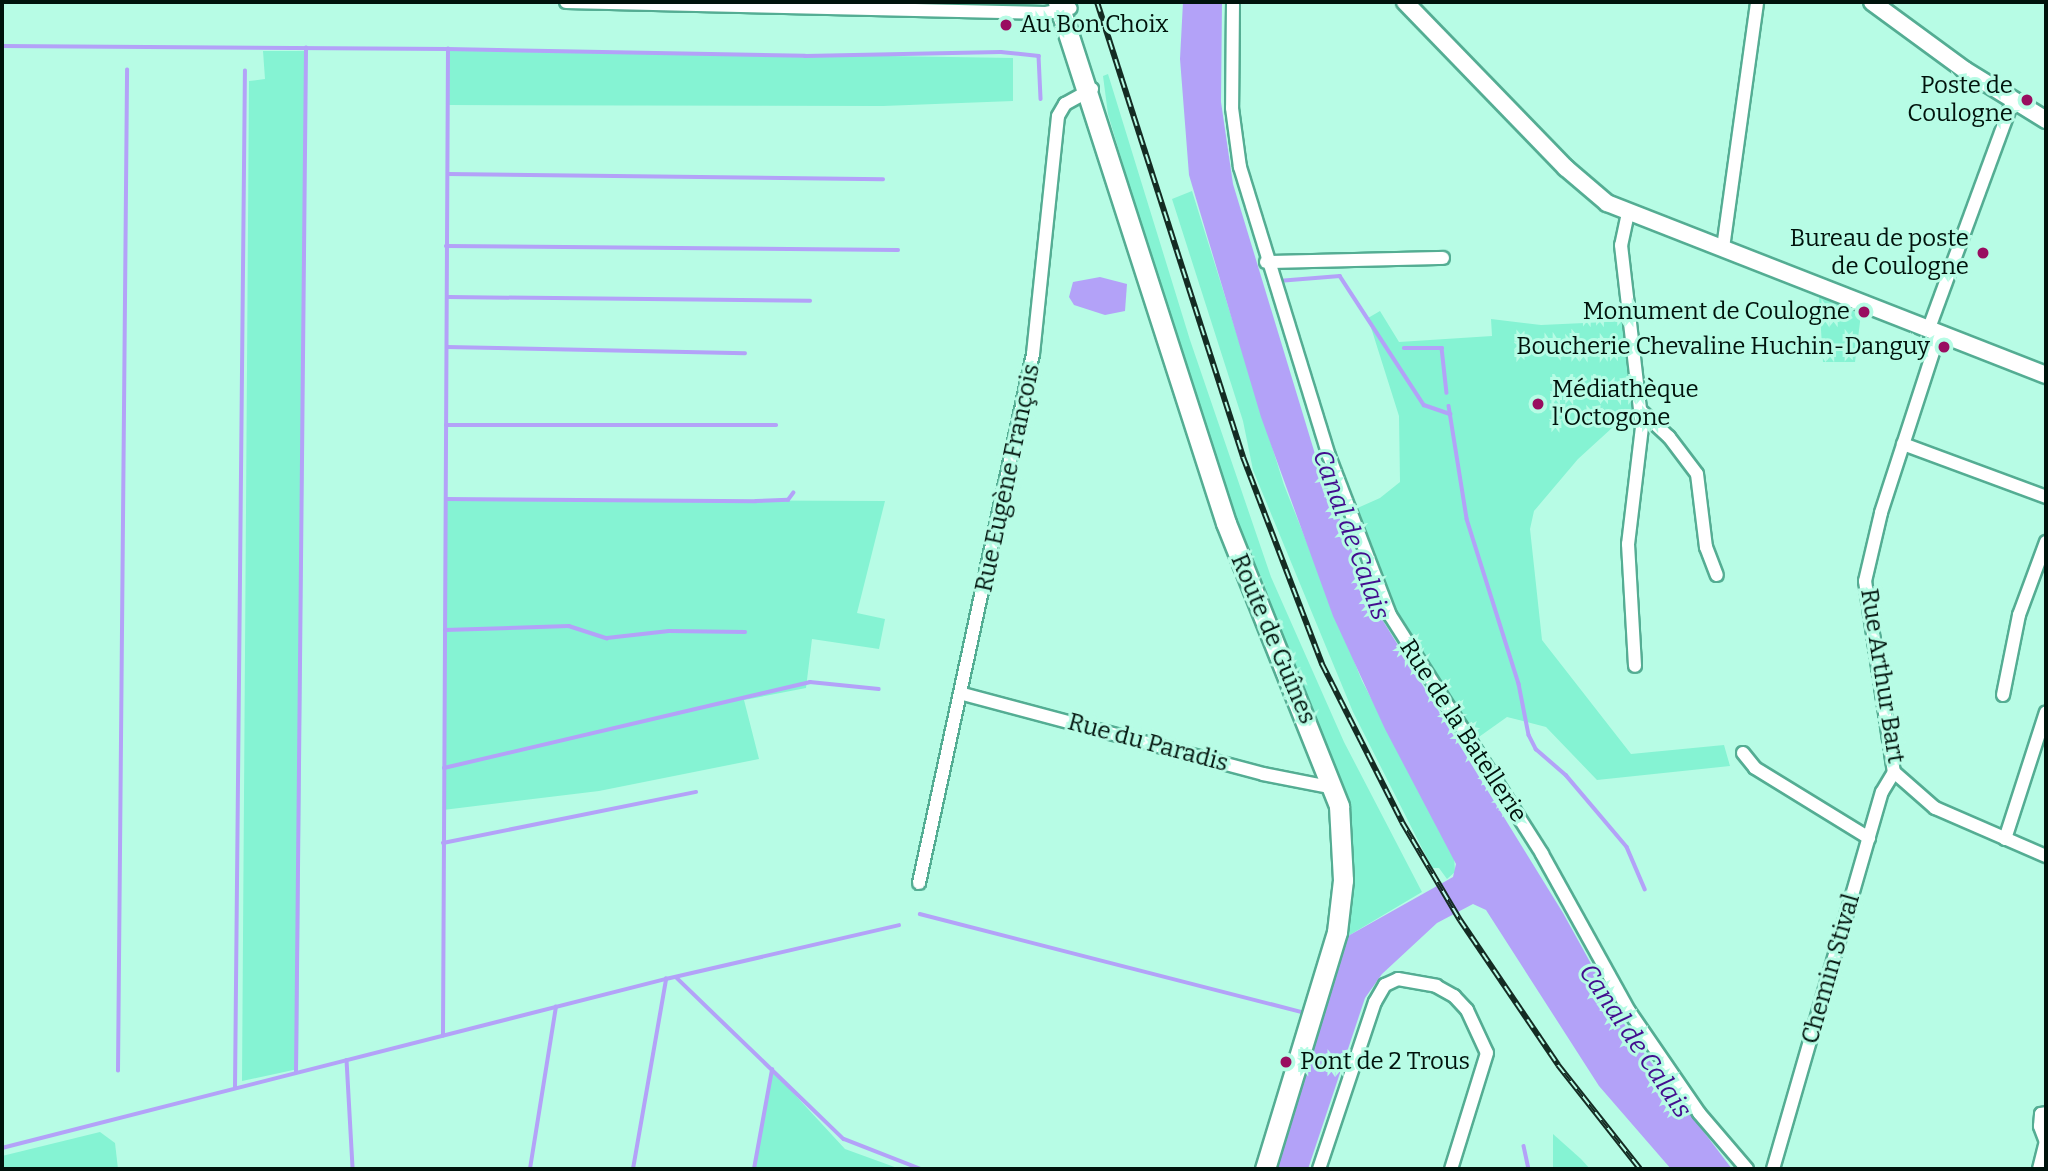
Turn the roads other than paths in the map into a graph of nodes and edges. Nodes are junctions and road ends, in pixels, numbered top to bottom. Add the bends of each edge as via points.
1 (566, 2) edge
2 (1233, 2) edge
3 (1757, 2) edge
4 (1872, 2) edge
5 (1409, 4) edge
6 (1064, 5) edge
7 (1092, 89) junction
8 (2013, 100) junction
9 (2046, 120) edge
10 (1628, 213) junction
11 (1723, 248) junction
12 (1443, 258) dead end
13 (1266, 262) junction
14 (1934, 331) junction
15 (2046, 375) edge
16 (1640, 410) junction
17 (1903, 444) junction
18 (2046, 497) edge
19 (2046, 542) edge
20 (1717, 575) dead end
21 (1635, 666) dead end
22 (962, 694) junction
23 (2003, 695) dead end
24 (2046, 712) edge
25 (1743, 753) dead end
26 (1894, 772) junction
27 (1334, 788) junction
28 (1869, 838) junction
29 (2005, 839) junction
30 (2046, 856) edge
31 (919, 883) dead end
32 (2046, 1113) edge
33 (2046, 1142) edge
34 (1265, 1169) edge
35 (1320, 1169) edge
36 (1451, 1169) edge
37 (1747, 1169) edge
38 (1773, 1169) edge
39 (2039, 1169) edge

1 - 6 street
2 - 13 street, Rue de la Batellerie via 1234,126
3 - 11 street
4 - 8 street
5 - 10 street via 1578,179
6 - 7 main road, Route de Guînes
7 - 22 street, Rue Eugène François via 1065,104 1058,116 1035,343
7 - 27 main road, Route de Guînes via 1229,530
8 - 9 street
8 - 14 street, Rue Arthur Bart
10 - 11 street
10 - 16 street via 1621,245
11 - 14 street
12 - 13 street
13 - 37 street, Rue de la Batellerie via 1329,456 1399,632 1542,854 1636,1023 1699,1113
14 - 15 street
14 - 17 street, Rue Arthur Bart
16 - 20 street via 1669,437 1697,474 1706,547
16 - 21 street via 1642,427 1628,544
17 - 18 street
17 - 26 street, Rue Arthur Bart via 1876,531 1864,592
19 - 23 street via 2019,615
22 - 27 street, Rue du Paradis via 1263,774
22 - 31 street, Rue Eugène François
24 - 29 street
25 - 28 street via 1755,768
26 - 28 street, Chemin Stival via 1882,792
26 - 29 street, Rue Arthur Bart via 1935,808
27 - 34 main road, Route de Guînes via 1343,851 1339,920
28 - 38 street, Chemin Stival
29 - 30 street, Rue Arthur Bart
32 - 33 street via 2041,1114 2040,1126
33 - 39 street
35 - 36 street via 1377,996 1388,982 1406,979 1436,986 1460,1001 1486,1052

